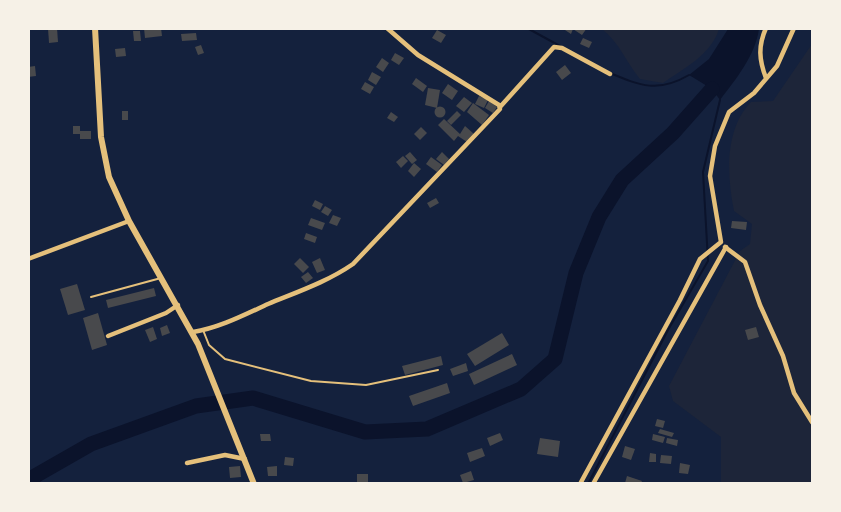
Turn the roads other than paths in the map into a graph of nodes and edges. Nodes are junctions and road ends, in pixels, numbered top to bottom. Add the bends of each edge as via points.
1 (95, 28) edge
2 (387, 28) edge
3 (766, 28) edge
4 (794, 28) edge
5 (610, 74) dead end
6 (766, 78) junction
7 (500, 107) junction
8 (129, 221) junction
9 (720, 244) junction
10 (726, 247) junction
11 (28, 259) edge
12 (162, 278) junction
13 (92, 297) dead end
14 (178, 305) junction
15 (203, 330) junction
16 (193, 332) junction
17 (108, 336) dead end
18 (438, 370) dead end
19 (813, 422) edge
20 (618, 424) junction
21 (245, 459) junction
22 (187, 463) dead end
23 (254, 483) edge
24 (580, 483) edge
25 (593, 483) edge

1 - 8 street via 104,158
2 - 7 street via 418,55
3 - 6 street via 760,42 761,67
4 - 6 street via 777,66
5 - 7 street via 554,47
6 - 9 street via 729,112 713,152 710,176
7 - 15 street via 353,264 313,285
8 - 11 street
8 - 12 street
9 - 10 street
9 - 20 street via 705,252
10 - 19 street via 746,262 798,403
10 - 20 street
12 - 13 lane
12 - 14 street
14 - 16 street
14 - 17 street
15 - 16 street
15 - 18 lane via 209,345 225,359 311,381 366,385
16 - 21 street
20 - 24 street
20 - 25 street
21 - 22 street via 225,455
21 - 23 street

